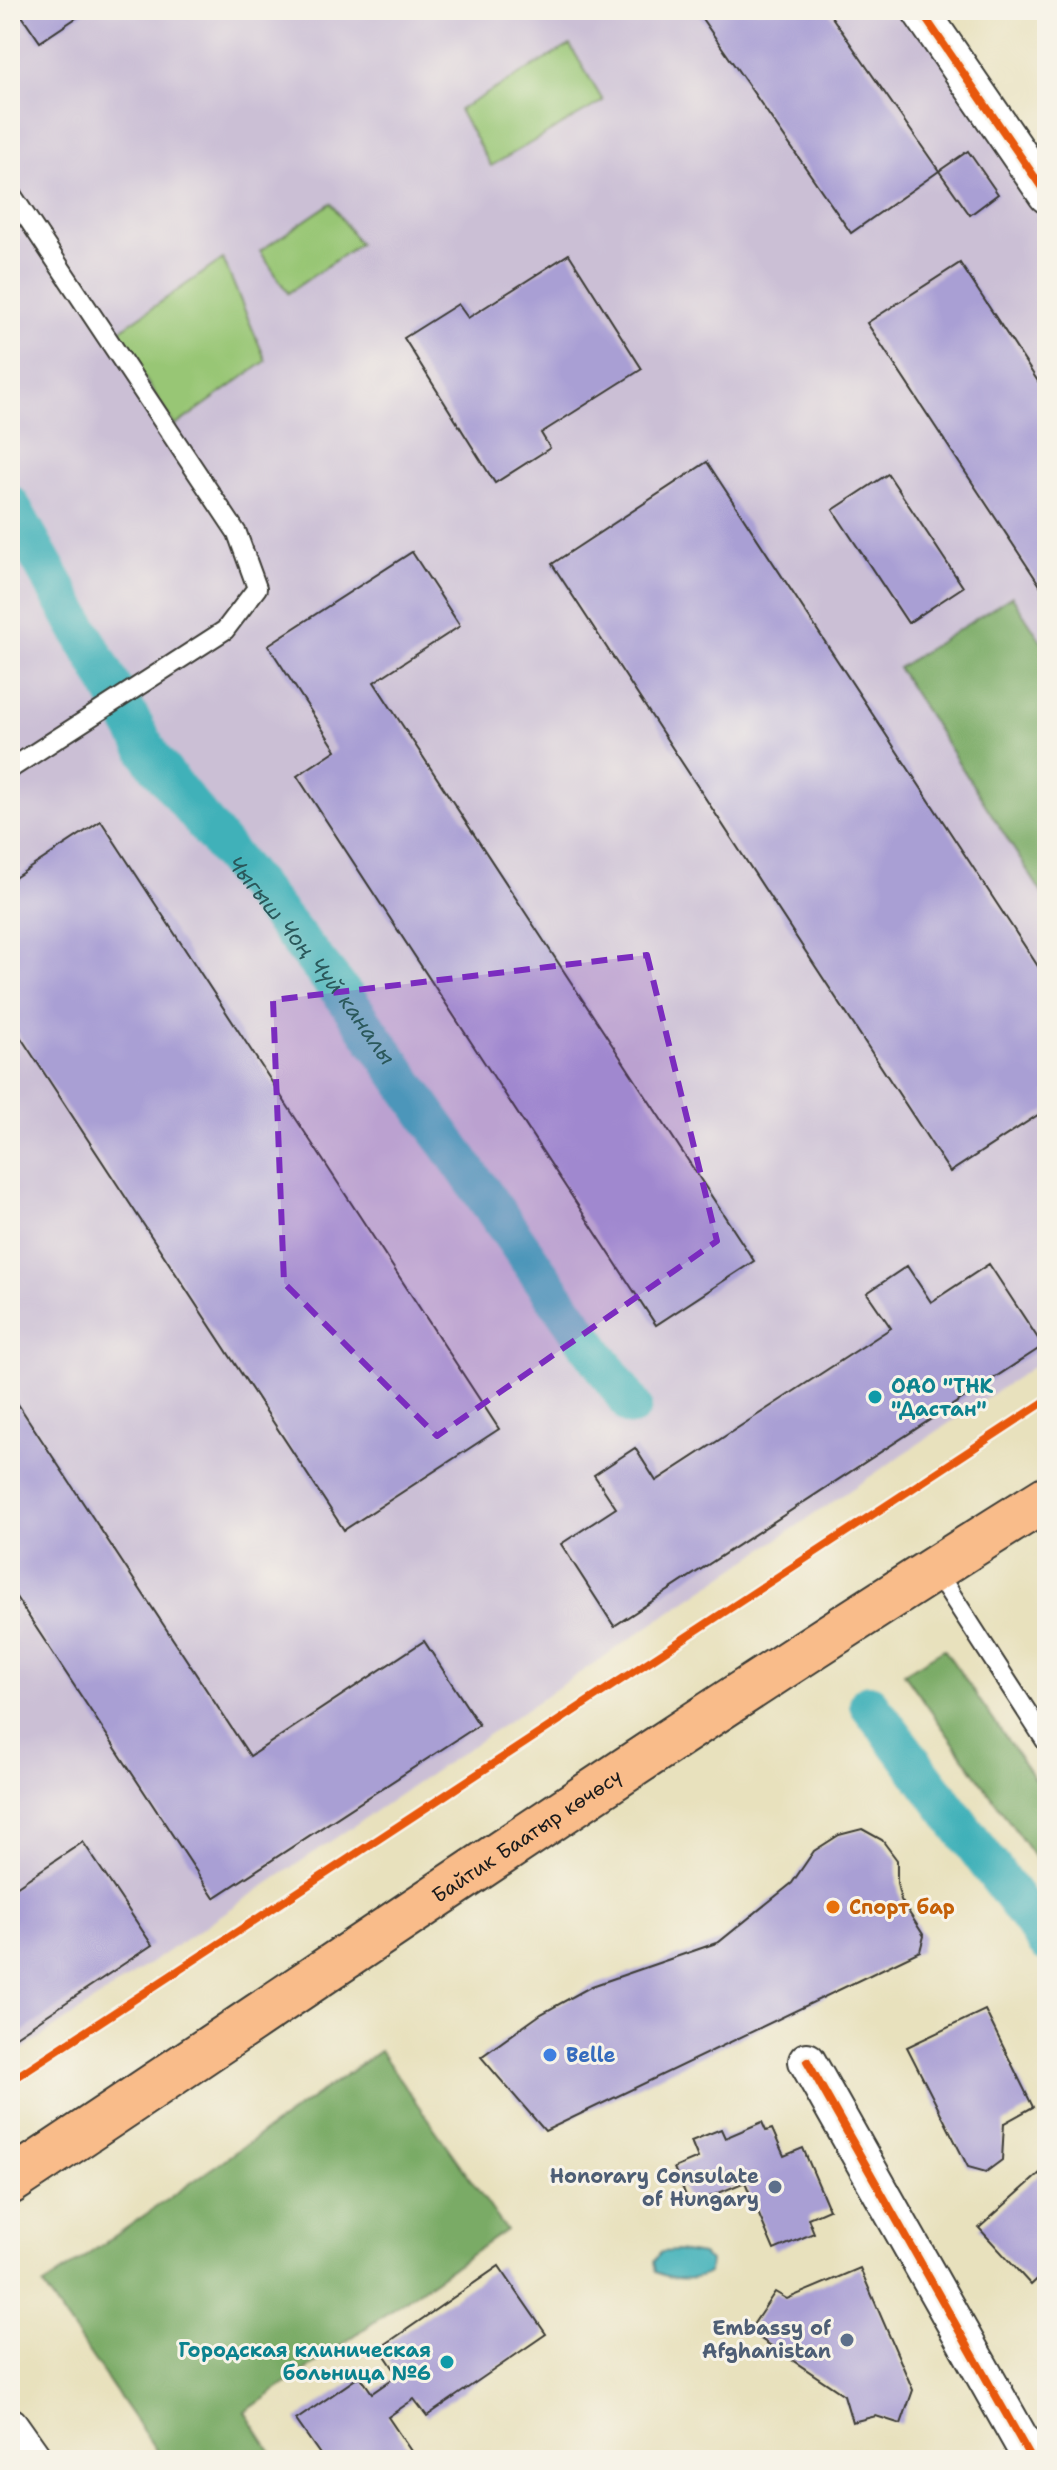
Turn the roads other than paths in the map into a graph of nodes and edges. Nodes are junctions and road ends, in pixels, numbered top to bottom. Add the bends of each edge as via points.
1 (927, 13) edge
2 (10, 192) edge
3 (1047, 195) edge
4 (10, 769) edge
5 (1047, 1498) edge
6 (934, 1568) junction
7 (1047, 1743) edge
8 (807, 2061) dead end
9 (10, 2182) edge
10 (10, 2426) edge
11 (34, 2460) edge
12 (1032, 2460) edge

1 - 3 street
2 - 4 lane via 237,533 257,588 225,630
5 - 6 main road, Байтик Баатыр көчөсү
6 - 7 lane
6 - 9 main road, Байтик Баатыр көчөсү
8 - 12 street
10 - 11 street

